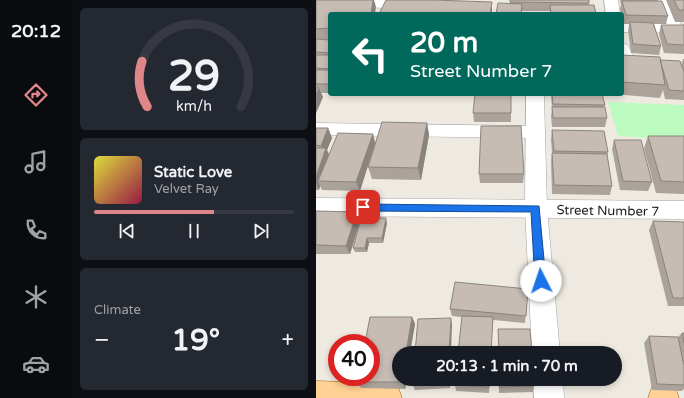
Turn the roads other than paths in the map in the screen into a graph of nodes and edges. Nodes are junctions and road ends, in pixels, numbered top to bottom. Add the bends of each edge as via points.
1 (413, 0) edge
2 (611, 0) edge
3 (661, 0) edge
4 (317, 2) edge
5 (613, 12) edge
6 (624, 28) edge
7 (680, 28) edge
8 (535, 96) edge
9 (316, 129) edge
10 (535, 132) junction
11 (316, 207) edge
12 (536, 209) junction
13 (684, 210) edge
14 (546, 346) edge
15 (548, 386) edge
16 (316, 396) edge
17 (387, 398) edge
18 (549, 398) edge

1 - 4 street via 388,4
2 - 5 street
3 - 7 street
6 - 7 street
8 - 10 street
9 - 10 street
10 - 12 street
11 - 12 street, Street Number 7
12 - 13 street, Street Number 7
12 - 14 street
15 - 18 street
16 - 17 main road

